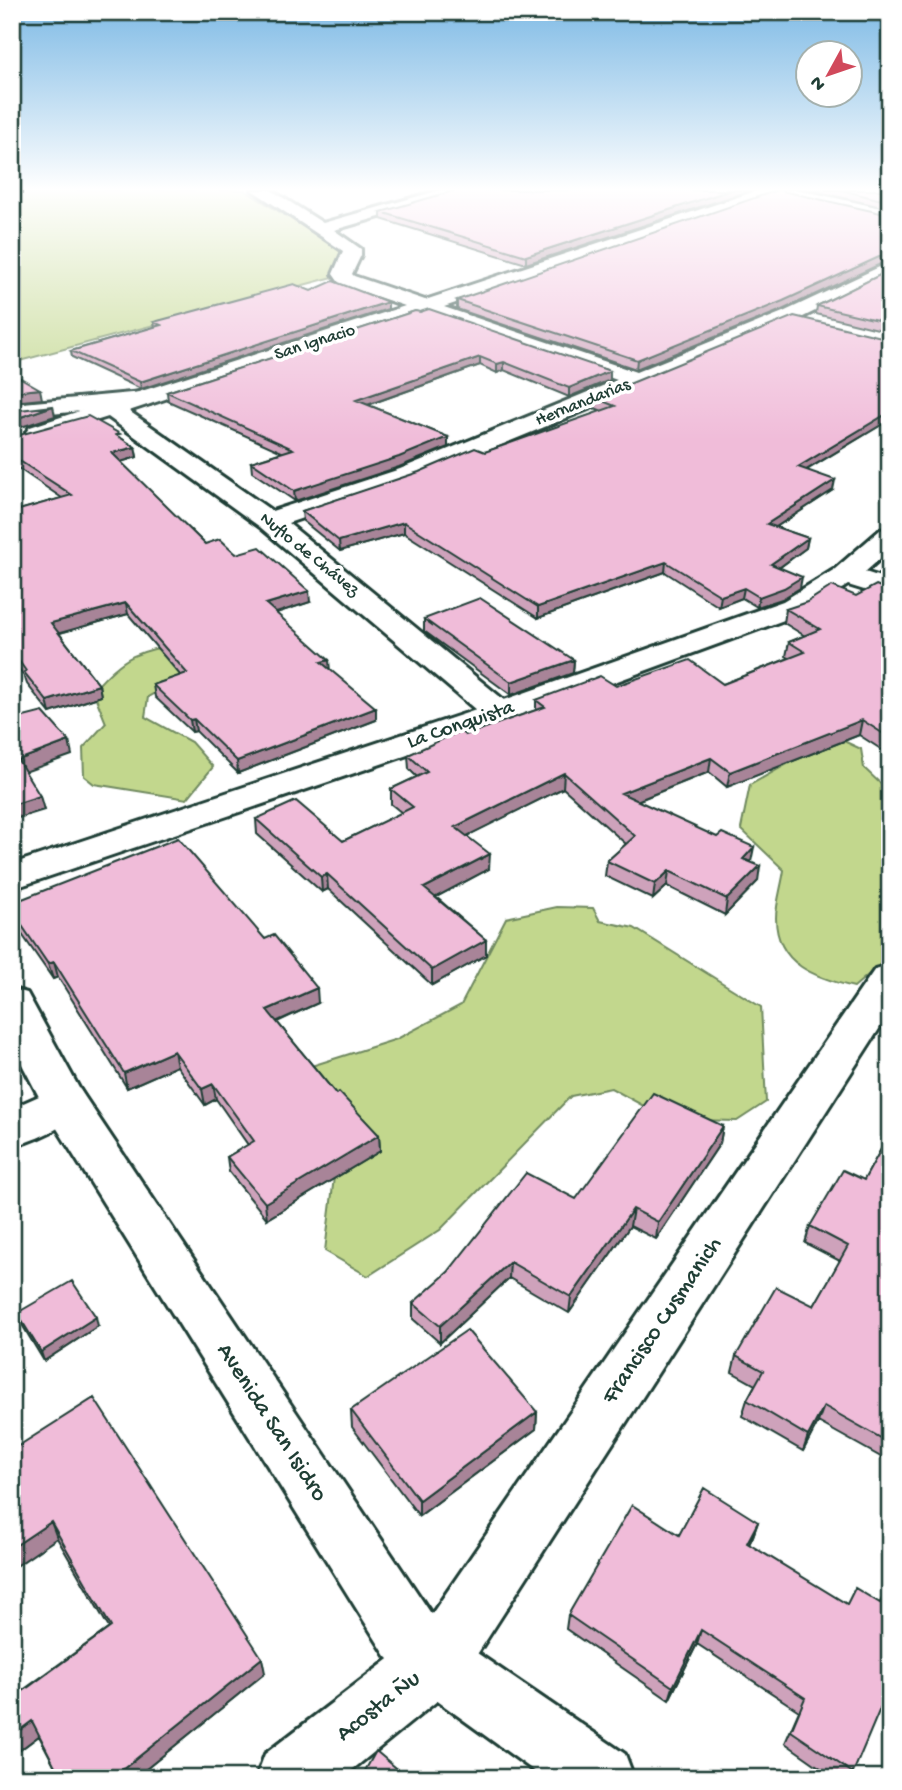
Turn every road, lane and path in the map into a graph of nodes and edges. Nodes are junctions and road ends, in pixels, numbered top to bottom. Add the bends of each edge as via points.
1 (343, 274) edge
2 (523, 274) edge
3 (877, 274) edge
4 (422, 307) junction
5 (790, 316) junction
6 (815, 322) edge
7 (639, 380) junction
8 (142, 399) junction
9 (111, 409) junction
10 (12, 411) edge
11 (15, 440) edge
12 (269, 521) junction
13 (890, 536) edge
14 (845, 575) junction
15 (890, 589) edge
16 (499, 713) junction
17 (12, 877) edge
18 (890, 979) edge
19 (12, 1004) edge
20 (64, 1102) junction
21 (12, 1129) edge
22 (436, 1662) junction
23 (289, 1778) edge
24 (601, 1778) edge

1 - 4 street via 342,277
2 - 4 street, San Ignacio
3 - 5 street, Hernandarias
4 - 7 street
4 - 8 street, San Ignacio
5 - 6 street
5 - 7 street, Hernandarias
7 - 12 street, Hernandarias via 410,474
8 - 9 street, San Ignacio
8 - 10 street
9 - 11 street, San Ignacio
9 - 12 street, Nuflo de Chávez
12 - 16 street, Nuflo de Chávez
13 - 14 street, La Conquista
14 - 15 street
14 - 16 street, La Conquista via 793,607
16 - 17 street, La Conquista
18 - 22 street, Francisco Cusmanich
19 - 20 street, Avenida San Isidro
20 - 21 street
20 - 22 street, Avenida San Isidro via 408,1634
22 - 23 street, Acosta Ñu
22 - 24 street, Avenida San Isidro

